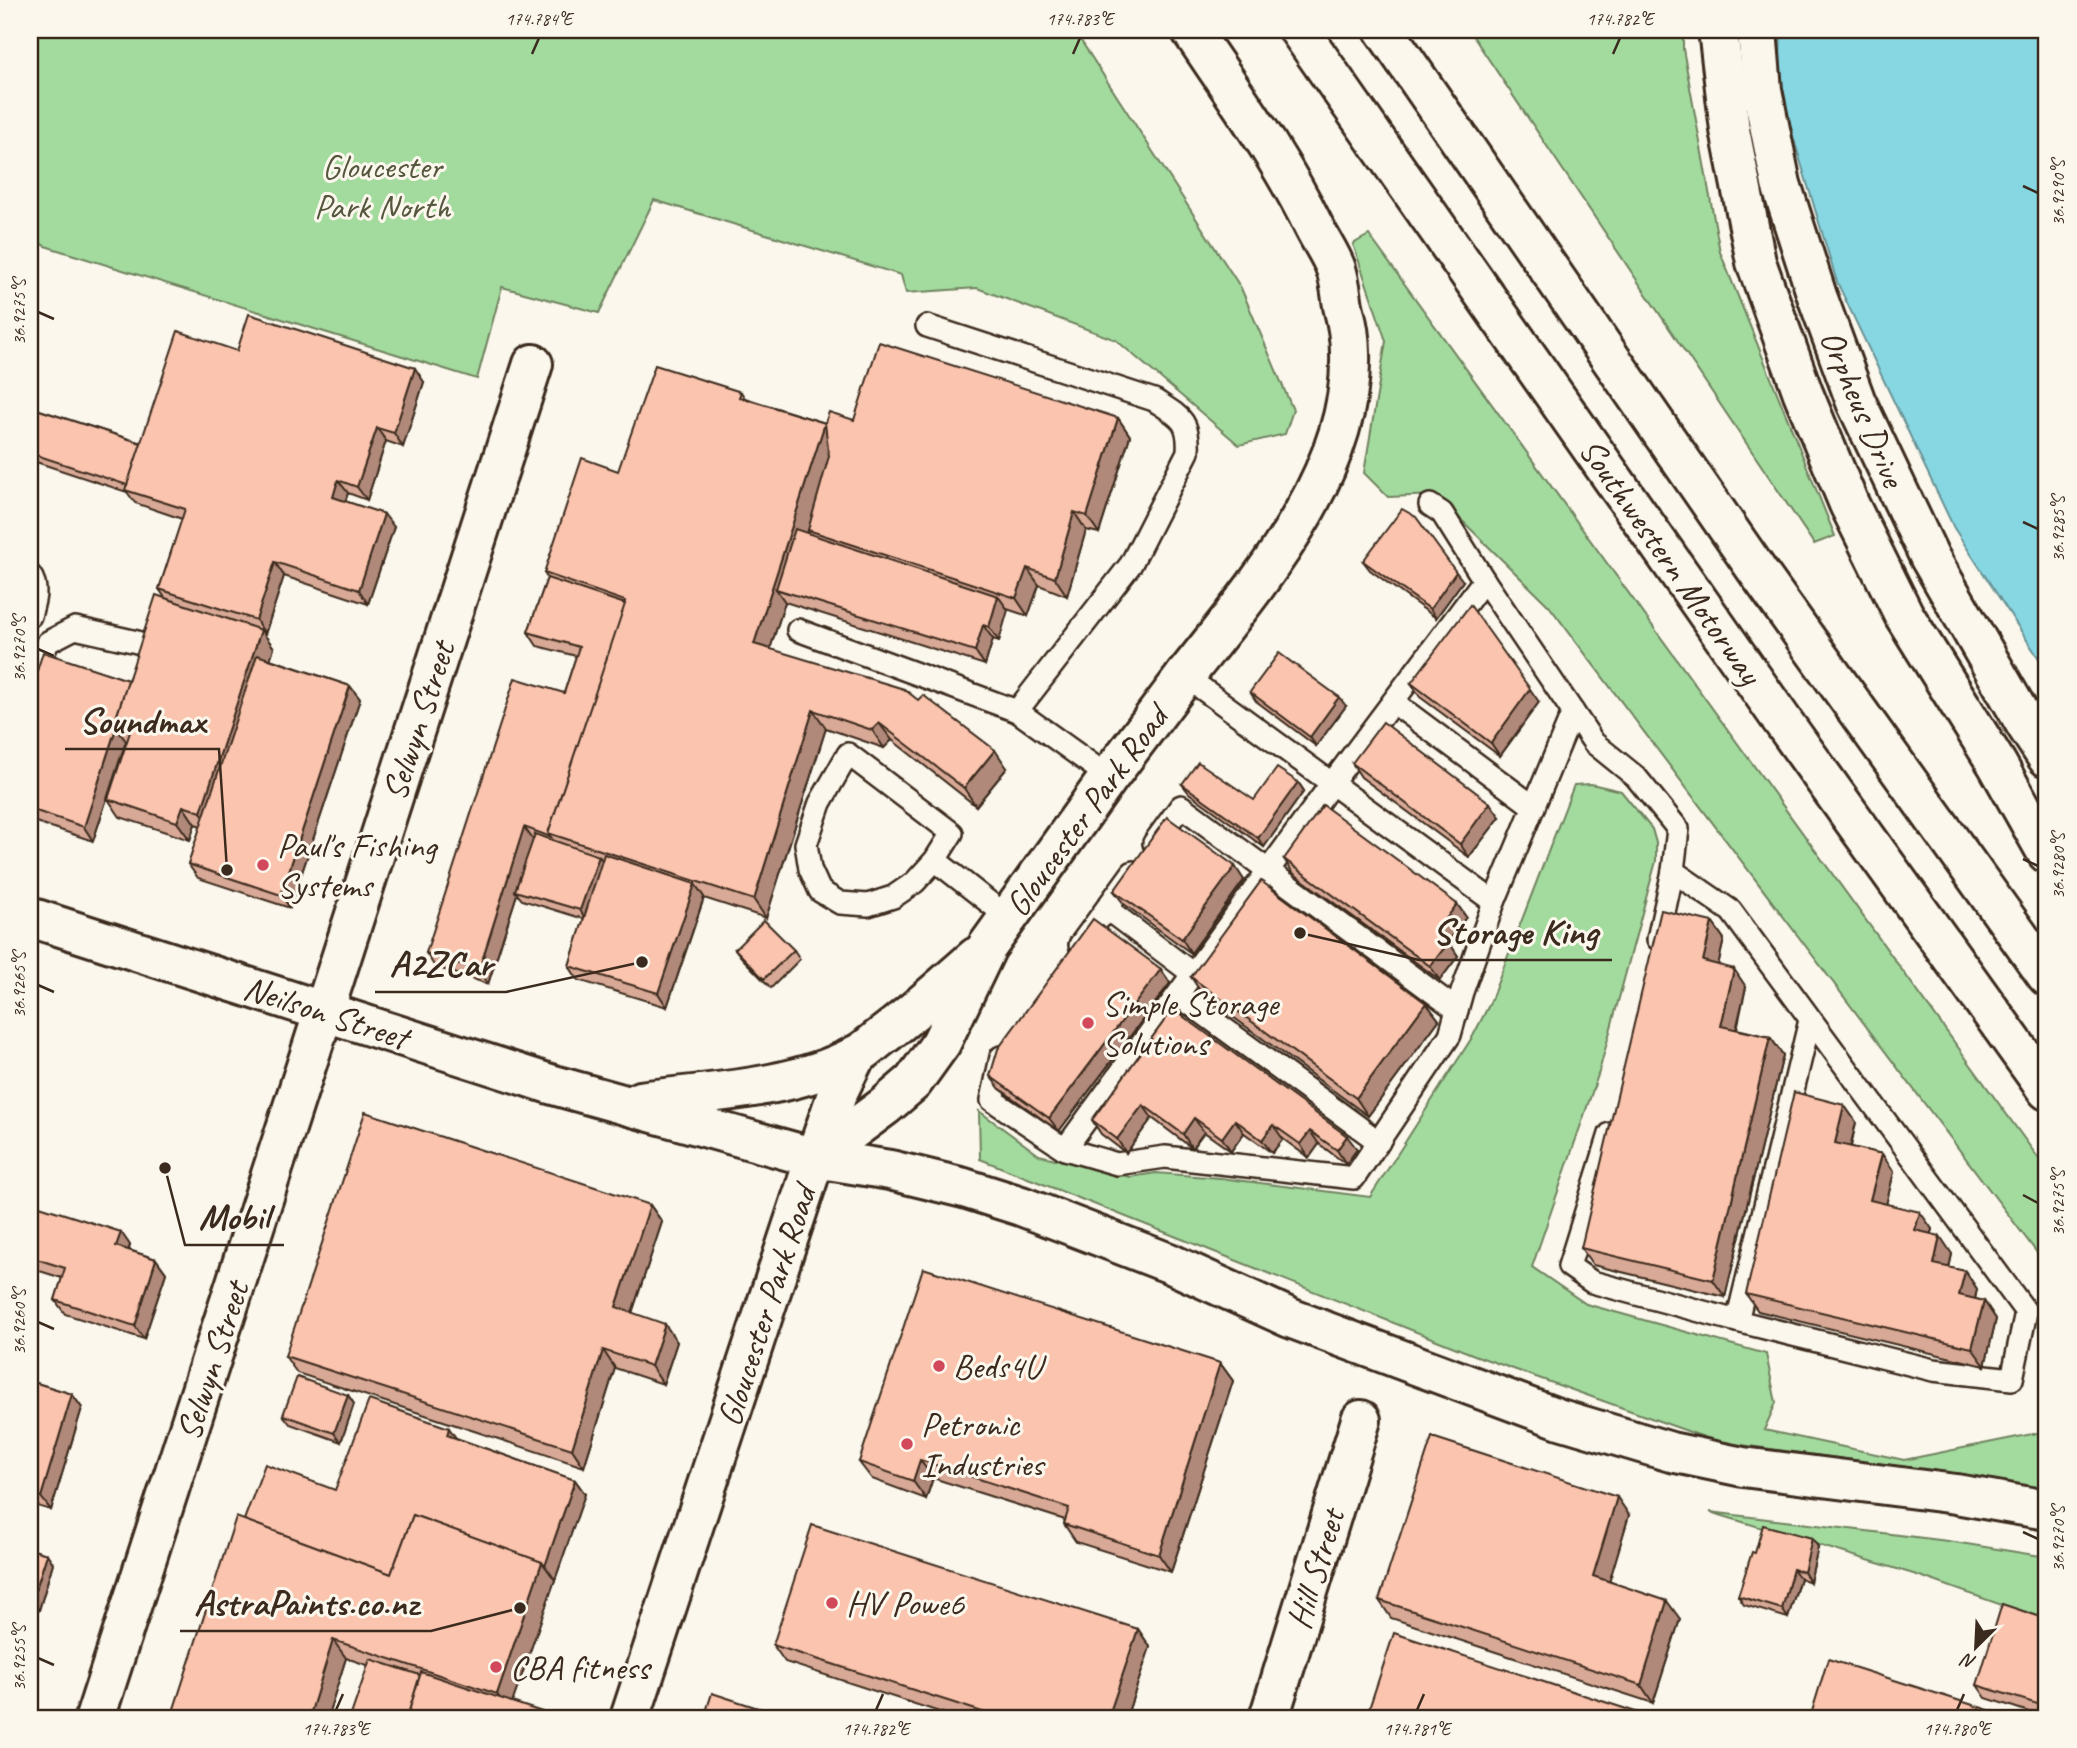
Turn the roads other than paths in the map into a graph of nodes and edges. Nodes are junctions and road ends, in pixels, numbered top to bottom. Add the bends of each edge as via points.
1 (1191, 30) edge
2 (1299, 30) edge
3 (1384, 30) edge
4 (1718, 30) edge
5 (1757, 30) edge
6 (927, 326) dead end
7 (533, 364) dead end
8 (1430, 505) dead end
9 (30, 575) edge
10 (1484, 580) junction
11 (30, 616) edge
12 (799, 630) dead end
13 (137, 642) dead end
14 (1185, 676) junction
15 (30, 686) edge
16 (1393, 702) junction
17 (1017, 711) junction
18 (1573, 712) junction
19 (2047, 757) edge
20 (1109, 777) junction
21 (1332, 783) junction
22 (1534, 807) junction
23 (2047, 853) edge
24 (935, 860) junction
25 (1268, 871) junction
26 (1673, 871) junction
27 (1494, 902) junction
28 (1107, 909) junction
29 (30, 917) edge
30 (998, 932) junction
31 (1653, 962) edge
32 (1066, 965) edge
33 (1193, 974) junction
34 (2047, 976) edge
35 (1178, 995) junction
36 (1457, 1010) junction
37 (324, 1011) junction
38 (1810, 1020) junction
39 (1009, 1044) edge
40 (856, 1055) junction
41 (2047, 1090) edge
42 (624, 1103) junction
43 (1616, 1116) edge
44 (1379, 1142) junction
45 (1065, 1149) junction
46 (815, 1158) junction
47 (1737, 1321) junction
48 (1361, 1420) dead end
49 (2047, 1510) edge
50 (96, 1718) edge
51 (630, 1718) edge
52 (1269, 1718) edge

1 - 14 main road, Gloucester Park Road via 1302,201 1336,270 1350,353 1339,432 1308,506 1242,604
2 - 41 main road, Southwestern Motorway
3 - 34 main road, Southwestern Motorway via 1758,572
4 - 23 main road via 1730,130 1756,262 1803,393 1849,505 1904,615
5 - 19 main road, Orpheus Drive via 1762,90 1781,184 1856,402 1930,558
6 - 17 lane via 1154,400 1178,415 1189,433 1188,453 1131,564
7 - 37 main road, Selwyn Street
8 - 10 lane via 1442,513
9 - 11 lane via 35,581
10 - 16 lane
10 - 18 lane
12 - 17 lane
13 - 15 lane via 75,628 48,642
14 - 20 main road, Gloucester Park Road
14 - 21 lane
16 - 21 lane
16 - 22 lane
17 - 20 lane
18 - 22 lane
18 - 26 lane via 1594,743 1636,776 1678,829
20 - 30 main road, Gloucester Park Road
21 - 25 lane
21 - 27 lane
22 - 27 lane
24 - 24 lane via 893,897 868,905 840,902 820,891 806,844 820,803 848,754 952,833
24 - 30 lane
25 - 28 lane via 1181,806
25 - 33 lane
25 - 36 lane
26 - 31 lane
26 - 38 lane via 1731,911
27 - 36 lane
28 - 32 lane
28 - 33 lane
29 - 37 main road, Neilson Street
30 - 40 main road, Gloucester Park Road via 897,1025
30 - 46 main road, Gloucester Park Road via 941,1043 913,1082
33 - 35 lane
35 - 44 lane
35 - 45 lane
36 - 44 lane via 1450,1035
37 - 42 main road, Neilson Street via 550,1084
37 - 50 main road, Selwyn Street
38 - 47 lane
38 - 47 lane via 2026,1312 2012,1379 1933,1370
39 - 45 lane via 1001,1055 992,1100
40 - 42 main road, Neilson Street via 792,1078
40 - 46 main road
42 - 46 main road, Neilson Street
43 - 47 lane via 1569,1266 1591,1282
44 - 45 lane via 1354,1178 1165,1157 1116,1164
46 - 49 main road, Neilson Street via 890,1170 1021,1206 1169,1263 1290,1318 1560,1419 1671,1452 1743,1467
46 - 51 main road, Gloucester Park Road
48 - 52 main road, Hill Street

